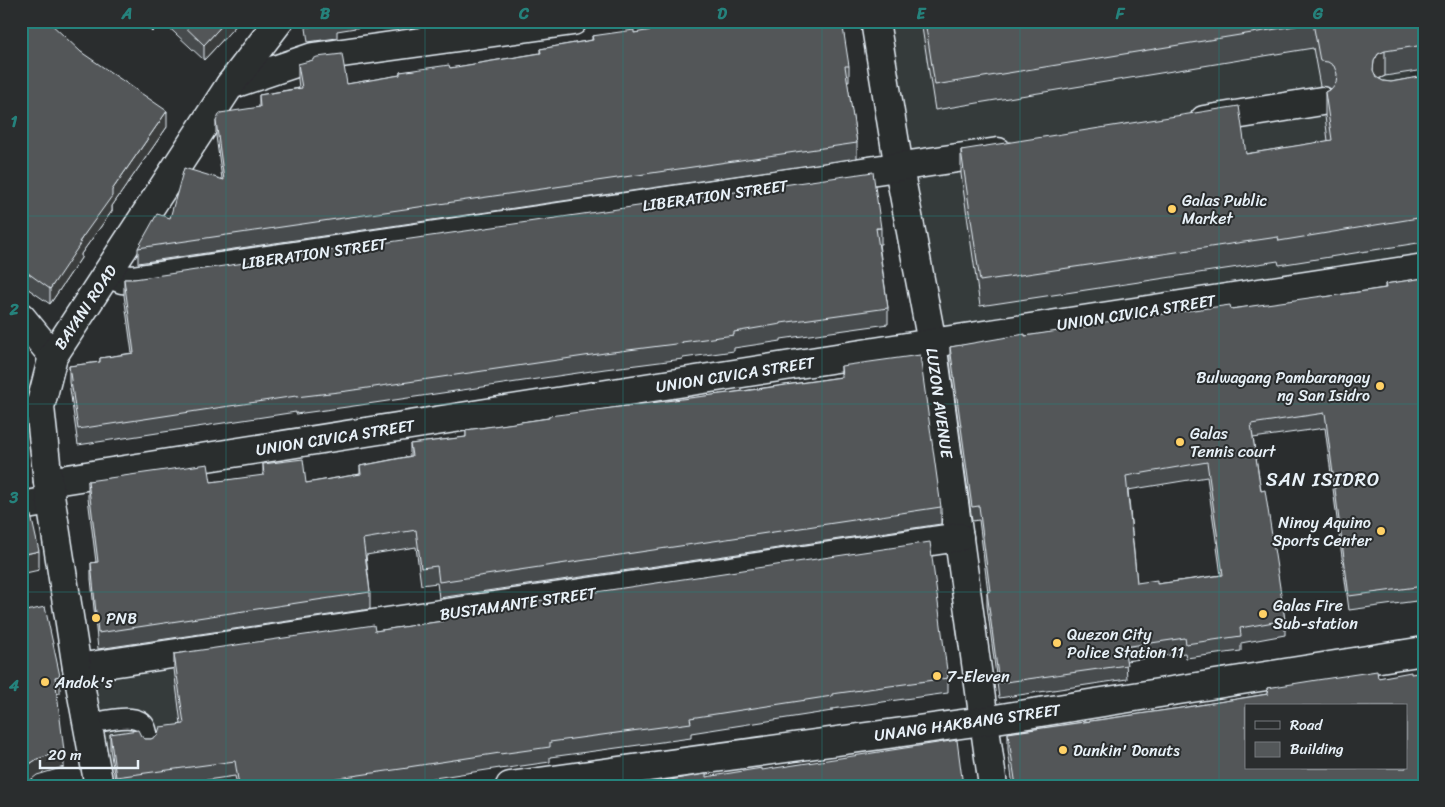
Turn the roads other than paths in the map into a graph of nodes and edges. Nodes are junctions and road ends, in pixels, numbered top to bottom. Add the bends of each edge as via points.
1 (279, 21) edge
2 (573, 21) edge
3 (875, 21) edge
4 (230, 85) junction
5 (1322, 101) dead end
6 (1177, 124) edge
7 (1022, 148) edge
8 (899, 168) junction
9 (1424, 268) edge
10 (108, 273) junction
11 (21, 317) edge
12 (932, 343) junction
13 (53, 356) junction
14 (49, 491) junction
15 (21, 506) edge
16 (959, 537) junction
17 (1424, 651) edge
18 (77, 668) junction
19 (983, 721) junction
20 (88, 724) junction
21 (149, 743) edge
22 (99, 786) edge
23 (510, 786) edge
24 (993, 786) edge

1 - 4 street, BAYANI ROAD
2 - 4 street via 313,57
3 - 8 street, LUZON AVENUE
4 - 10 street, BAYANI ROAD
5 - 6 street
7 - 8 street, LIBERATION STREET
8 - 10 street, LIBERATION STREET via 132,280 122,280
8 - 12 street, LUZON AVENUE
9 - 12 street, UNION CIVICA STREET
10 - 13 street, BAYANI ROAD
11 - 13 street
12 - 14 street, UNION CIVICA STREET
12 - 16 street, LUZON AVENUE
13 - 14 street, BAYANI ROAD via 40,407
14 - 15 street, UNION CIVICA STREET
14 - 18 street, BAYANI ROAD
16 - 18 street, BUSTAMANTE STREET
16 - 19 street, LUZON AVENUE
17 - 19 street, UNANG HAKBANG STREET
18 - 20 street, BAYANI ROAD
19 - 23 street, UNANG HAKBANG STREET
19 - 24 street, LUZON AVENUE
20 - 21 lane via 132,717 146,726
20 - 22 street, BAYANI ROAD

